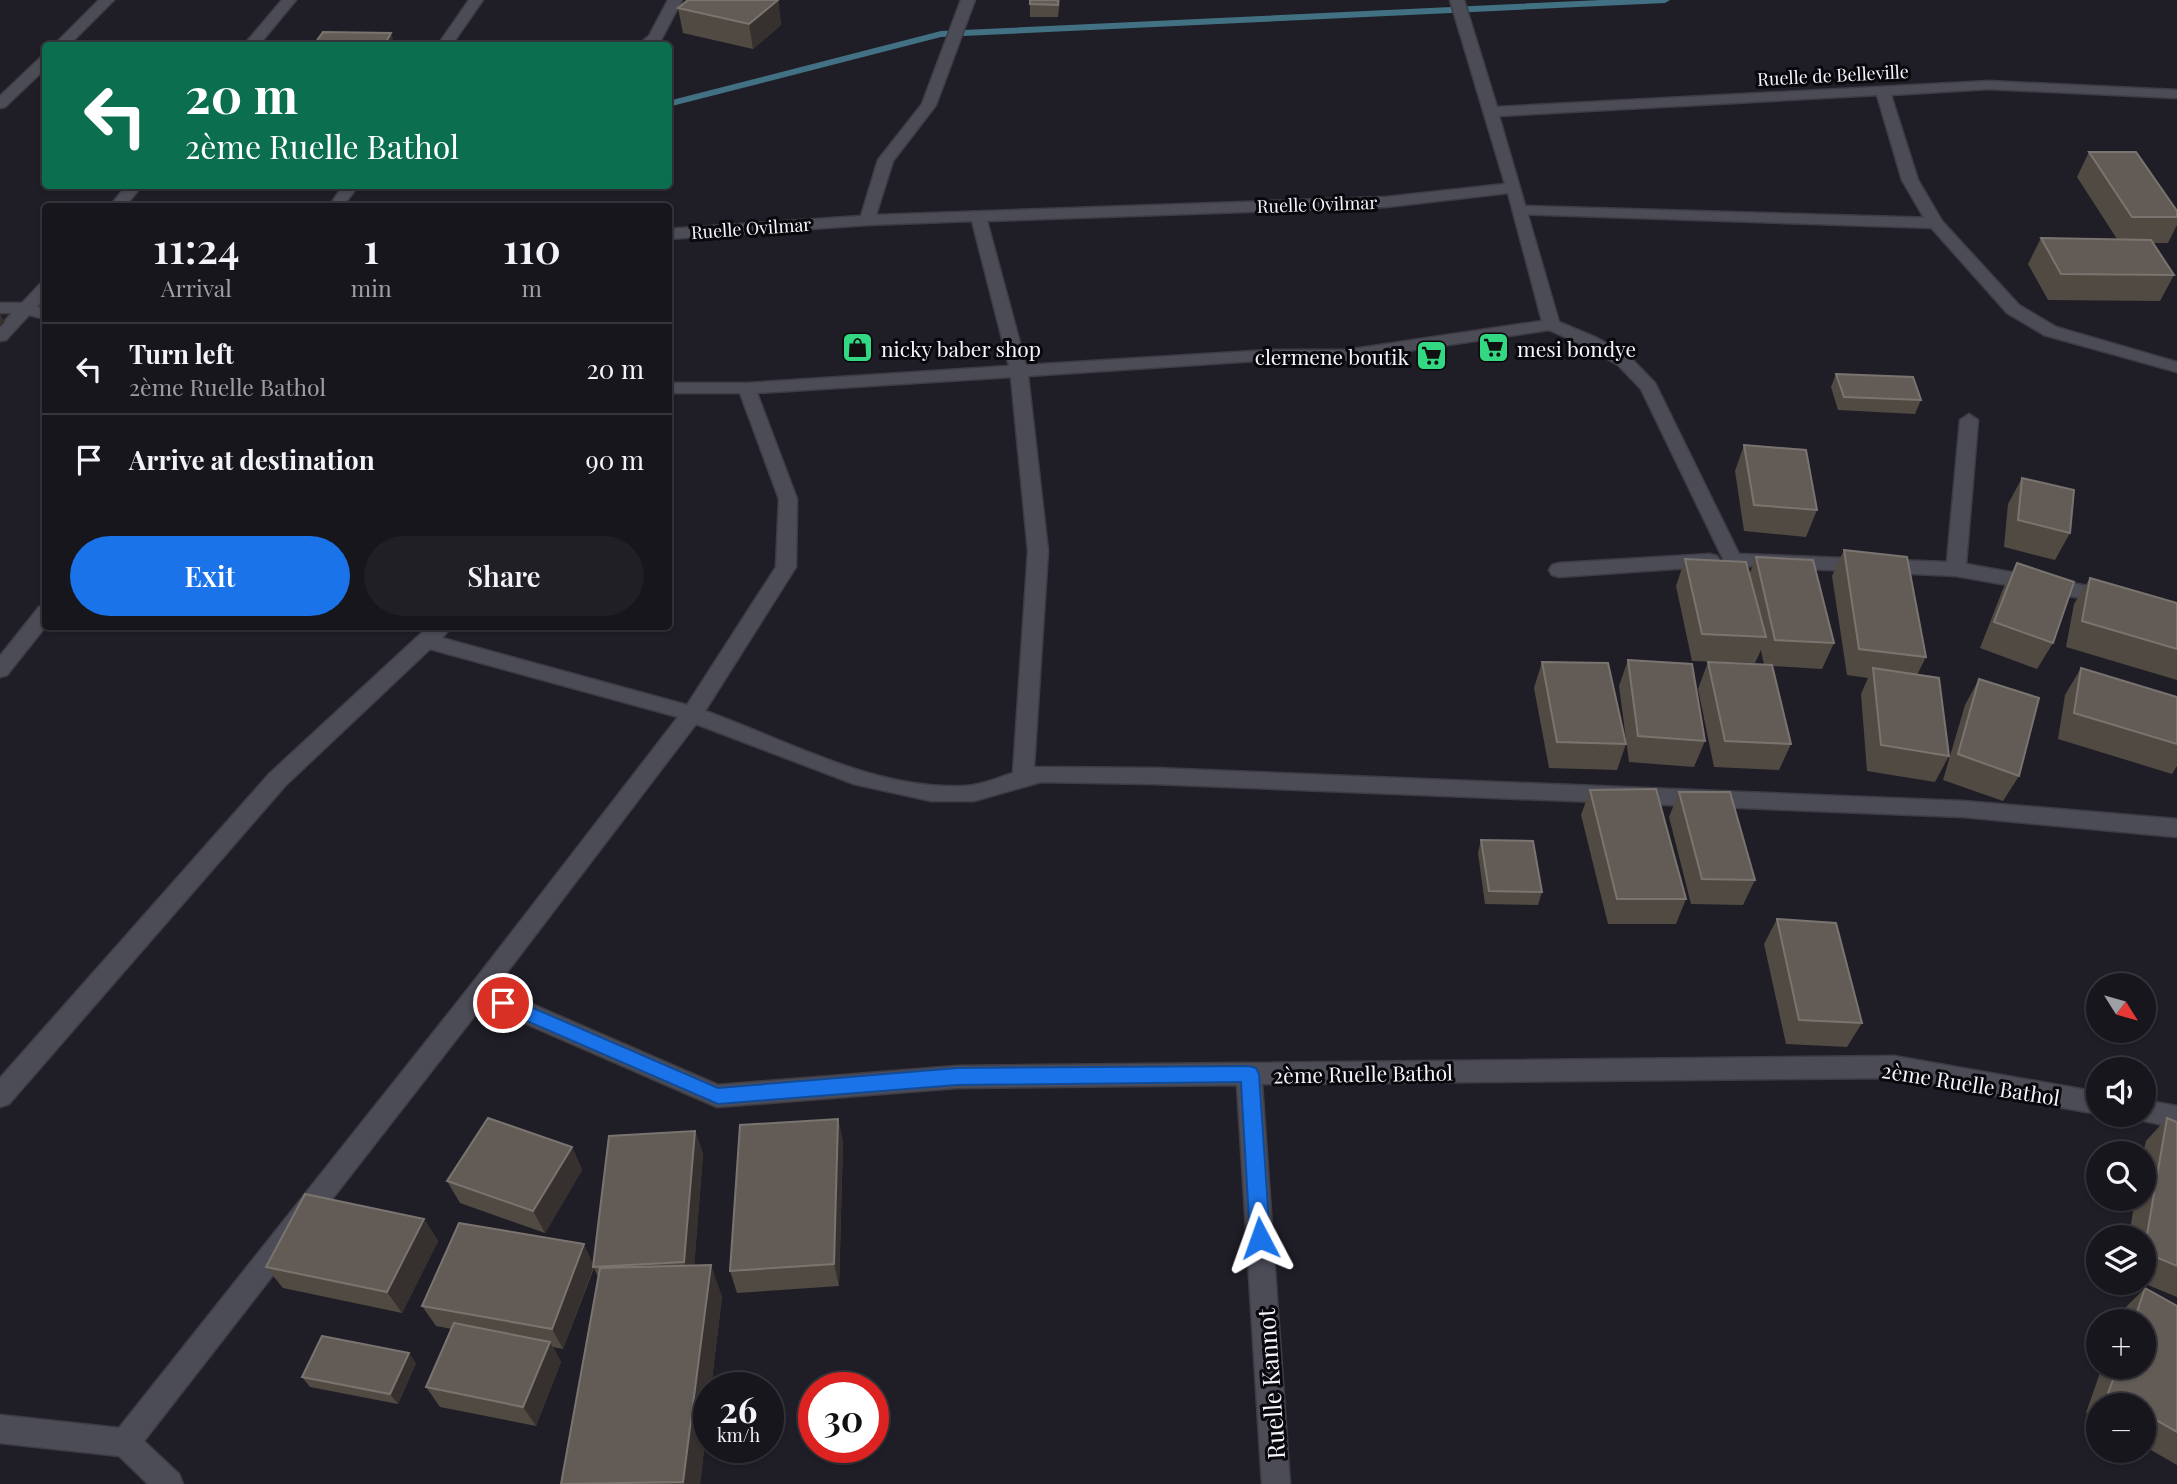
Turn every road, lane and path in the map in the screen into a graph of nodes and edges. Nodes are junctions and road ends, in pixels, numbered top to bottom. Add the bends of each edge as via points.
1 (107, 0) edge
2 (289, 0) edge
3 (476, 0) edge
4 (675, 0) edge
5 (968, 0) edge
6 (1457, 0) edge
7 (64, 42) edge
8 (253, 42) edge
9 (447, 42) edge
10 (650, 42) edge
11 (42, 64) edge
12 (1883, 92) junction
13 (2177, 94) edge
14 (0, 104) edge
15 (1492, 111) junction
16 (1514, 188) junction
17 (131, 189) edge
18 (120, 203) edge
19 (1521, 211) junction
20 (978, 216) junction
21 (867, 220) junction
22 (1935, 223) junction
23 (672, 234) edge
24 (42, 291) edge
25 (0, 308) edge
26 (23, 308) junction
27 (42, 313) edge
28 (1551, 325) junction
29 (0, 337) edge
30 (2177, 367) edge
31 (1019, 371) junction
32 (672, 388) edge
33 (747, 388) junction
34 (1969, 420) dead end
35 (1733, 560) junction
36 (1956, 569) junction
37 (1559, 570) dead end
38 (2125, 599) edge
39 (42, 617) edge
40 (434, 634) edge
41 (0, 670) edge
42 (692, 715) junction
43 (1023, 776) junction
44 (2177, 828) edge
45 (479, 992) junction
46 (1249, 1074) junction
47 (0, 1096) edge
48 (2086, 1101) edge
49 (2156, 1113) edge
50 (2177, 1117) edge
51 (0, 1429) edge
52 (125, 1443) junction
53 (169, 1484) edge
54 (1276, 1484) edge

1 - 7 street
2 - 8 street
3 - 9 street
4 - 10 street
5 - 21 street via 929,104 886,160
6 - 15 street
11 - 14 street
12 - 13 street, Ruelle de Belleville via 1989,85
12 - 15 street, Ruelle de Belleville
12 - 22 street via 1910,180
15 - 16 street
16 - 19 street
16 - 20 street, Ruelle Ovilmar via 1386,202
17 - 18 street
19 - 22 street
19 - 28 street
20 - 21 street, Ruelle Ovilmar
20 - 31 street
21 - 23 street, Ruelle Ovilmar
22 - 30 street via 2013,309 2050,331
24 - 26 street
25 - 26 street
26 - 27 street
26 - 29 street
28 - 31 street via 1346,355 1270,355
28 - 35 street via 1624,361 1649,387
31 - 33 street
31 - 43 street via 1038,551
32 - 33 street
33 - 42 street via 788,499 786,567
34 - 36 street
35 - 36 street
35 - 37 street
36 - 38 street
39 - 41 street
40 - 42 street
40 - 47 street via 277,780
42 - 43 street via 864,779 921,791 967,794
42 - 45 street
43 - 44 street via 1155,776 1949,808
45 - 46 street, 2ème Ruelle Bathol via 718,1096 957,1077
45 - 52 street
46 - 48 street, 2ème Ruelle Bathol via 1894,1067
46 - 54 street, Ruelle Kannot
49 - 50 street
51 - 52 street
52 - 53 street

